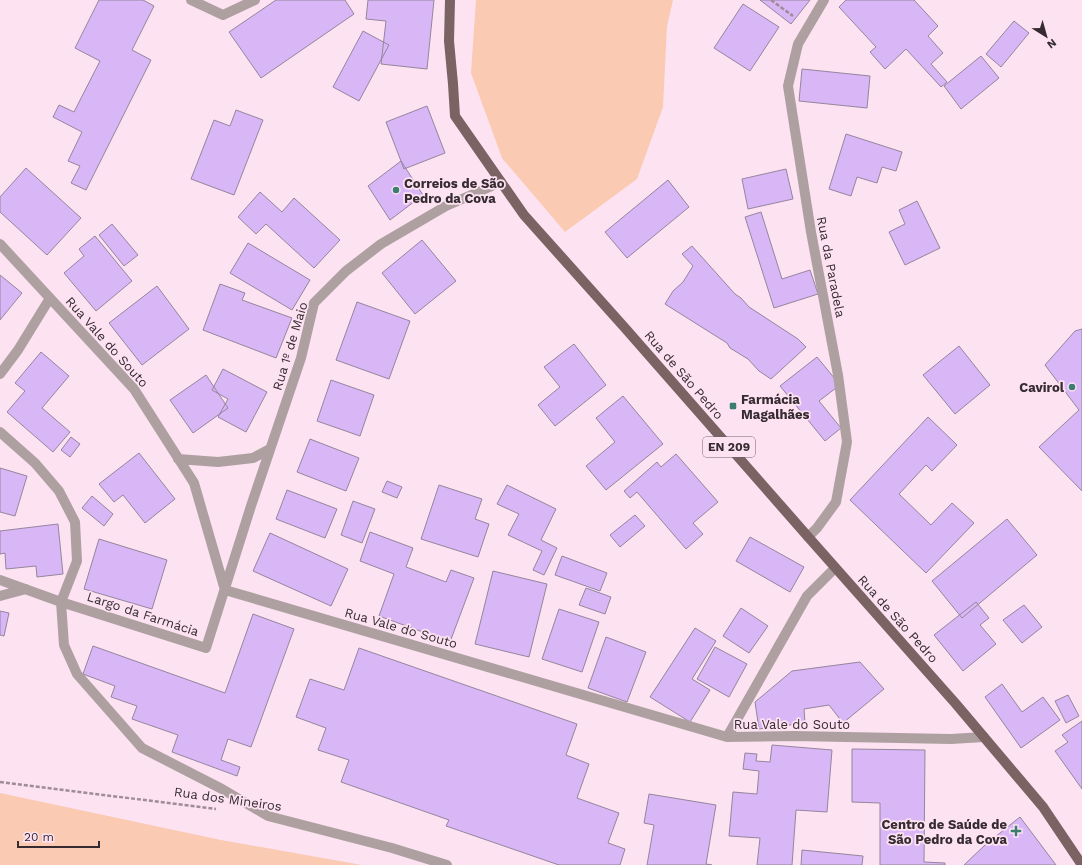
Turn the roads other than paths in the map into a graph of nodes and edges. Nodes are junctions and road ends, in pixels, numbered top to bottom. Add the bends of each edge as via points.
1 (191, 0) edge
2 (255, 0) edge
3 (450, 0) edge
4 (824, 0) edge
5 (501, 182) junction
6 (0, 244) edge
7 (50, 298) junction
8 (0, 374) edge
9 (0, 432) edge
10 (270, 449) junction
11 (178, 458) junction
12 (808, 537) junction
13 (835, 568) junction
14 (0, 580) edge
15 (26, 589) junction
16 (225, 590) junction
17 (0, 596) edge
18 (61, 602) junction
19 (727, 737) junction
20 (984, 737) junction
21 (447, 865) edge
22 (1082, 865) edge

1 - 2 street via 223,15
3 - 5 main road, Rua de São Pedro / EN 209 via 448,41 455,116
4 - 12 street, Rua da Paradela via 798,44 788,86 810,232 838,375 846,442 836,502
5 - 10 street, Rua 1º de Maio via 446,206 381,244 346,271 314,303 301,358
5 - 12 main road, Rua de São Pedro / EN 209 via 524,215
6 - 7 street, Rua Vale do Souto
7 - 8 street
7 - 11 street, Rua Vale do Souto via 134,389
9 - 18 street via 35,463 59,491 75,522 76,561
10 - 11 street via 253,458 218,462
10 - 16 street, Rua 1º de Maio
11 - 16 street, Rua Vale do Souto via 194,483
12 - 13 main road, Rua de São Pedro / EN 209
13 - 19 street via 807,596
13 - 20 main road, Rua de São Pedro / EN 209
14 - 15 street
15 - 17 street
15 - 18 street
16 - 18 street, Largo da Farmácia via 206,648
16 - 19 street, Rua Vale do Souto
18 - 21 street, Rua dos Mineiros via 64,645 77,674 142,748 268,816
19 - 20 street, Rua Vale do Souto
20 - 22 main road, Rua de São Pedro / EN 209 via 1043,807

